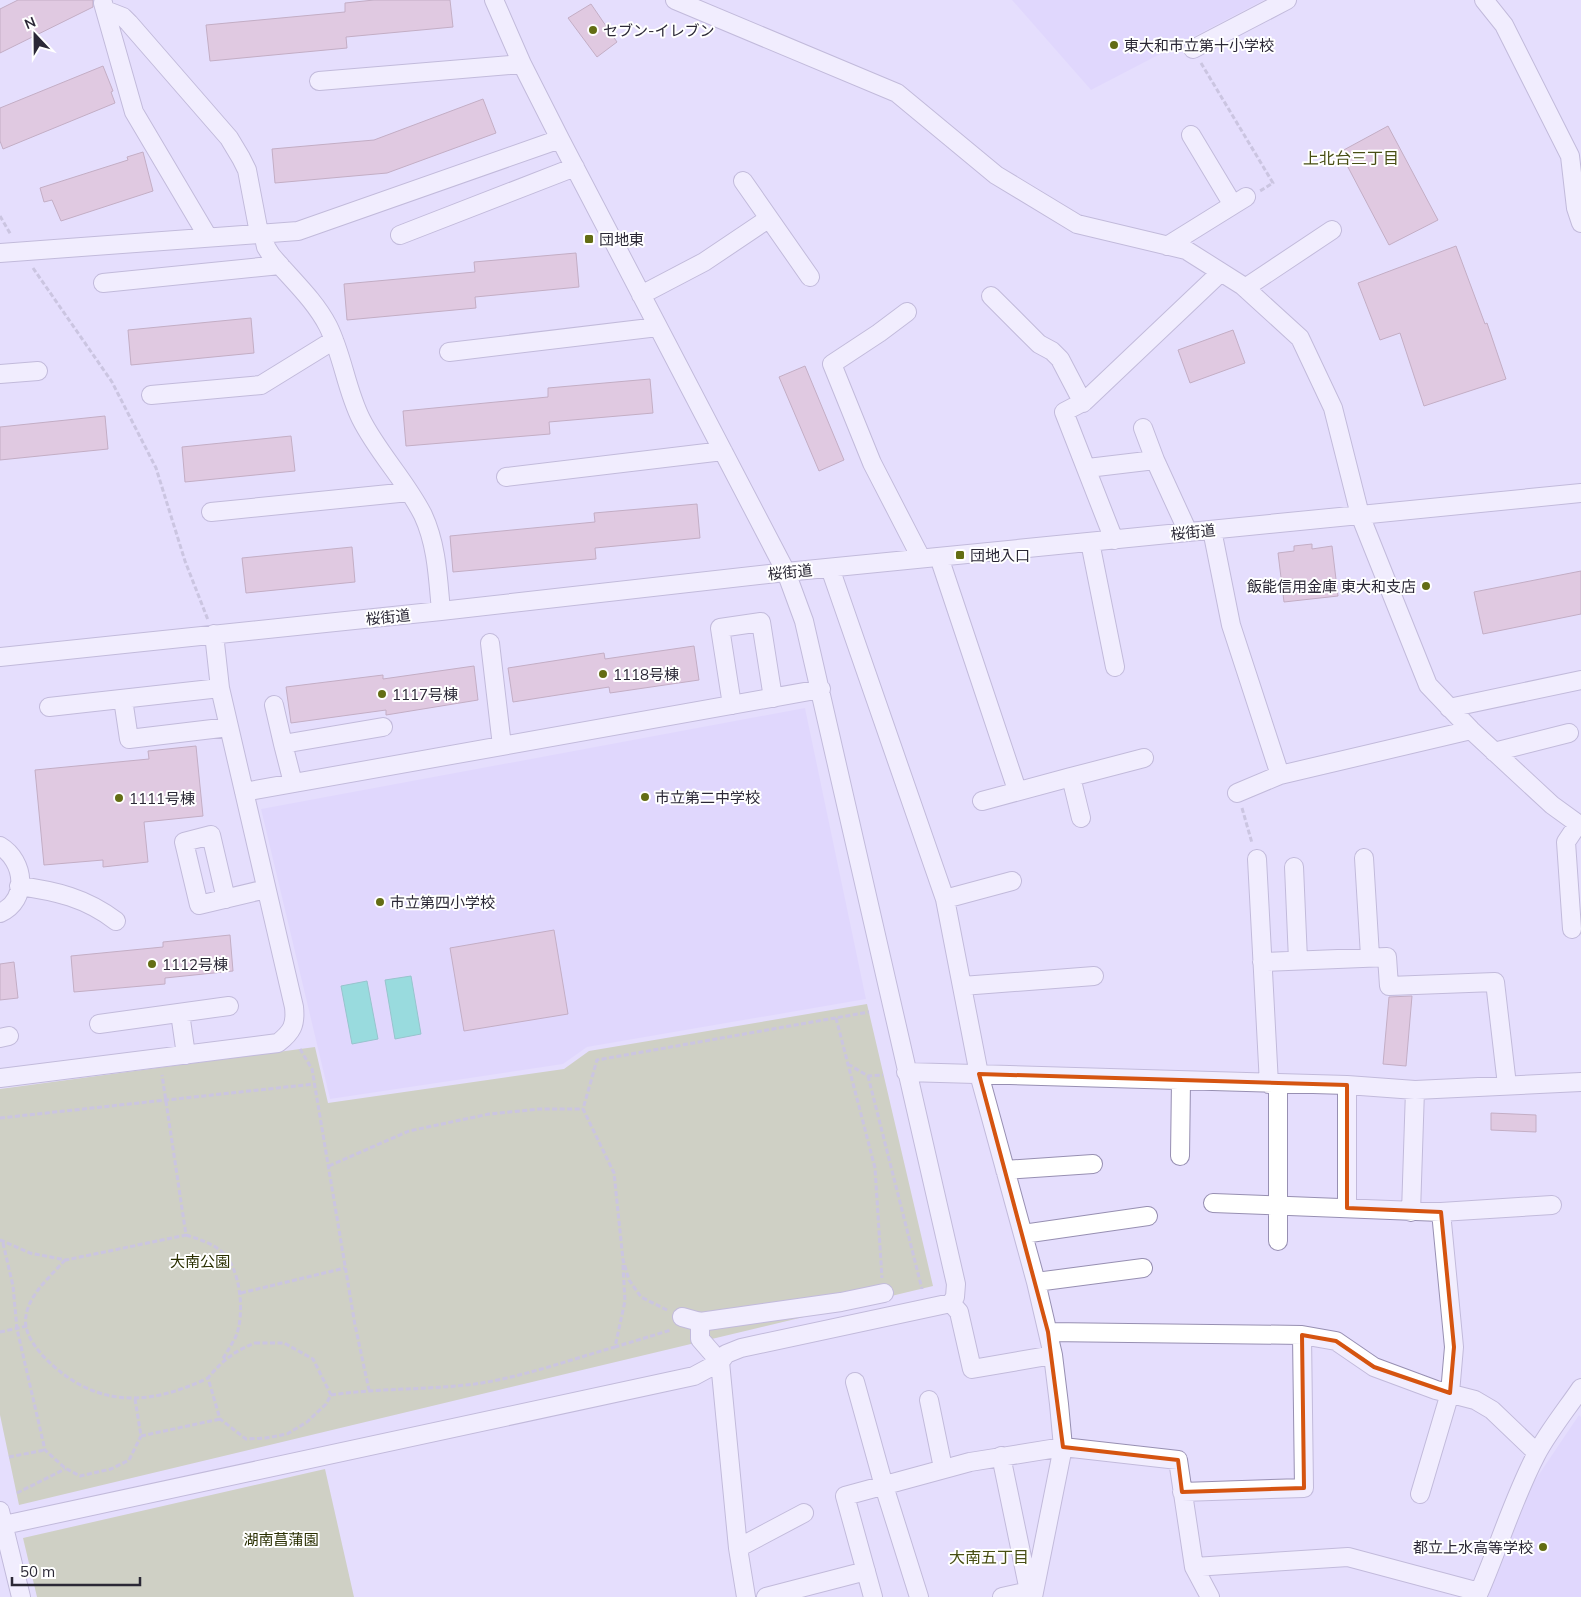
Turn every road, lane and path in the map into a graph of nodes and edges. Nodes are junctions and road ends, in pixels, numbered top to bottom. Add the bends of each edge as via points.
1 (494, 0) edge
2 (675, 0) edge
3 (1288, 0) edge
4 (1484, 0) edge
5 (103, 5) edge
6 (1193, 49) joint
7 (522, 64) junction
8 (319, 81) dead end
9 (1191, 135) dead end
10 (560, 139) junction
11 (575, 167) junction
12 (1576, 171) edge
13 (743, 181) dead end
14 (1240, 201) junction
15 (768, 219) junction
16 (1581, 223) edge
17 (1332, 230) dead end
18 (261, 234) junction
19 (400, 236) dead end
20 (208, 237) junction
21 (1168, 246) junction
22 (21, 252) junction
23 (0, 253) edge
24 (280, 265) junction
25 (1222, 272) junction
26 (810, 278) dead end
27 (104, 283) dead end
28 (1245, 288) junction
29 (642, 295) junction
30 (991, 296) dead end
31 (907, 312) dead end
32 (658, 327) junction
33 (334, 340) junction
34 (449, 352) dead end
35 (38, 371) dead end
36 (0, 374) edge
37 (151, 395) dead end
38 (1082, 403) junction
39 (1143, 428) dead end
40 (723, 451) junction
41 (1155, 460) junction
42 (1088, 468) junction
43 (506, 477) dead end
44 (409, 492) junction
45 (1581, 492) edge
46 (211, 512) dead end
47 (1360, 516) junction
48 (1212, 530) junction
49 (1188, 532) junction
50 (1114, 540) junction
51 (1090, 542) junction
52 (930, 558) junction
53 (830, 568) junction
54 (786, 572) junction
55 (441, 611) junction
56 (214, 634) junction
57 (490, 643) dead end
58 (0, 657) edge
59 (1115, 667) dead end
60 (1581, 680) edge
61 (220, 688) junction
62 (821, 689) junction
63 (773, 698) junction
64 (123, 699) junction
65 (274, 705) dead end
66 (732, 705) junction
67 (49, 707) dead end
68 (1449, 708) junction
69 (229, 727) junction
70 (383, 727) dead end
71 (1471, 730) junction
72 (1569, 732) dead end
73 (284, 744) junction
74 (502, 746) junction
75 (1494, 752) junction
76 (1144, 758) dead end
77 (1280, 775) junction
78 (1070, 777) junction
79 (293, 783) junction
80 (1017, 790) junction
81 (244, 792) junction
82 (1237, 793) joint
83 (982, 801) dead end
84 (1081, 818) dead end
85 (1579, 825) edge
86 (0, 846) edge
87 (1256, 858) joint
88 (1364, 858) dead end
89 (1294, 867) dead end
90 (1012, 881) dead end
91 (20, 886) junction
92 (266, 889) junction
93 (226, 898) dead end
94 (945, 899) junction
95 (0, 913) edge
96 (116, 920) dead end
97 (1572, 928) dead end
98 (1370, 956) junction
99 (1298, 960) junction
100 (1262, 962) junction
101 (1094, 976) dead end
102 (962, 986) junction
103 (229, 1006) dead end
104 (869, 1012) dead end
105 (180, 1013) junction
106 (836, 1018) junction
107 (99, 1024) dead end
108 (300, 1049) dead end
109 (186, 1056) junction
110 (848, 1064) junction
111 (161, 1069) dead end
112 (906, 1072) junction
113 (979, 1074) junction
114 (883, 1075) dead end
115 (868, 1076) junction
116 (0, 1078) edge
117 (1181, 1081) junction
118 (1581, 1082) edge
119 (314, 1084) junction
120 (1273, 1084) junction
121 (1347, 1085) junction
122 (1507, 1086) junction
123 (1414, 1090) junction
124 (166, 1101) junction
125 (583, 1109) junction
126 (0, 1118) edge
127 (1180, 1156) dead end
128 (1093, 1164) dead end
129 (329, 1166) junction
130 (1006, 1170) junction
131 (1213, 1203) dead end
132 (1279, 1204) junction
133 (1552, 1205) dead end
134 (1347, 1208) junction
135 (1411, 1212) junction
136 (1441, 1212) junction
137 (1148, 1216) dead end
138 (1022, 1234) junction
139 (186, 1235) junction
140 (2, 1241) edge
141 (1278, 1241) dead end
142 (66, 1260) junction
143 (623, 1260) junction
144 (346, 1268) junction
145 (1142, 1268) dead end
146 (1036, 1282) junction
147 (922, 1289) dead end
148 (241, 1293) junction
149 (884, 1293) joint
150 (951, 1303) junction
151 (700, 1322) junction
152 (677, 1324) junction
153 (27, 1326) junction
154 (17, 1329) junction
155 (0, 1332) edge
156 (1048, 1332) junction
157 (1302, 1335) junction
158 (615, 1347) junction
159 (1053, 1355) junction
160 (720, 1362) junction
161 (220, 1363) junction
162 (208, 1378) junction
163 (855, 1382) dead end
164 (1581, 1388) edge
165 (369, 1390) junction
166 (1450, 1393) junction
167 (331, 1394) junction
168 (135, 1399) junction
169 (929, 1400) dead end
170 (220, 1419) junction
171 (141, 1436) junction
172 (1063, 1448) junction
173 (45, 1450) junction
174 (1537, 1453) junction
175 (1000, 1456) junction
176 (9, 1457) dead end
177 (65, 1468) junction
178 (943, 1468) junction
179 (884, 1486) junction
180 (1182, 1492) junction
181 (17, 1494) dead end
182 (1420, 1494) dead end
183 (804, 1513) dead end
184 (2, 1518) edge
185 (738, 1548) junction
186 (1194, 1568) junction
187 (866, 1571) junction
188 (1032, 1594) edge
189 (1478, 1594) edge
190 (21, 1597) edge
191 (746, 1597) edge
192 (766, 1597) edge
193 (873, 1597) edge
194 (919, 1597) edge
195 (1002, 1597) edge
196 (1210, 1597) edge

1 - 7 street
2 - 21 street via 897,93 996,175 1077,224
3 - 6 street
4 - 12 street via 1504,25
5 - 18 street via 130,24 229,138 247,170
5 - 20 street via 134,112
6 - 14 path via 1273,183
7 - 8 street
7 - 10 street
9 - 14 street
10 - 11 street
10 - 18 street via 298,231
11 - 19 street
11 - 29 street
12 - 16 street via 1576,208
13 - 15 street
14 - 21 street
15 - 26 street
15 - 29 street via 704,262
17 - 28 street
18 - 20 street
18 - 24 street
20 - 22 street
21 - 25 street via 1186,250
22 - 23 street
22 - 56 path via 112,382 151,460
24 - 27 street
24 - 33 street via 312,301
25 - 28 street
25 - 38 street
28 - 47 street via 1300,338 1333,408
29 - 32 street
30 - 38 street via 1039,344 1060,359
31 - 52 street via 832,364 872,463
32 - 34 street
32 - 40 street
33 - 37 street via 261,385
33 - 44 street via 361,421
35 - 36 street
38 - 42 street via 1064,412
39 - 41 street
40 - 43 street
40 - 54 street
41 - 42 street
41 - 49 street
42 - 50 street
44 - 46 street
44 - 55 street via 423,514 434,544
45 - 47 street, 桜街道
47 - 48 street, 桜街道
47 - 68 street via 1428,685
48 - 49 street, 桜街道
48 - 77 street via 1231,625
49 - 50 street, 桜街道
50 - 51 street, 桜街道
51 - 52 street, 桜街道
51 - 59 street
52 - 53 street, 桜街道
52 - 80 street
53 - 54 street, 桜街道
53 - 94 street
54 - 55 street, 桜街道
54 - 62 street via 804,620
55 - 56 street, 桜街道
56 - 58 street, 桜街道
56 - 61 street
57 - 74 street
60 - 68 street
61 - 64 street
61 - 69 street
62 - 63 street
62 - 112 street
63 - 66 street
63 - 66 street via 761,622 720,628
64 - 67 street
64 - 69 street via 129,739
65 - 73 street
66 - 74 street
68 - 71 street
69 - 81 street
70 - 73 street
71 - 75 street
71 - 77 street
72 - 75 street
73 - 79 street
74 - 79 street
75 - 85 street
76 - 78 street
77 - 82 street
78 - 80 street
78 - 84 street
79 - 81 street
80 - 83 street
81 - 92 street
82 - 87 path
85 - 97 street via 1566,842
86 - 91 street via 14,856 19,866
87 - 100 street
88 - 98 street
89 - 99 street
90 - 94 street
91 - 95 street via 12,903
91 - 96 street via 77,897
92 - 93 street
92 - 109 street via 296,1022 290,1034 278,1043
94 - 102 street
98 - 99 street
98 - 122 street via 1388,957 1389,986 1495,982
99 - 100 street
100 - 120 street
101 - 102 street
102 - 113 street
103 - 105 street
104 - 106 path
105 - 107 street
105 - 109 street
106 - 110 path
106 - 125 path via 597,1060
108 - 119 path via 312,1069
109 - 116 street
110 - 115 path
110 - 149 path via 875,1168
111 - 124 path
112 - 113 street
112 - 150 street via 955,1277 957,1292
113 - 117 street
113 - 130 street
114 - 115 path
115 - 147 path
117 - 120 street
117 - 127 street
118 - 122 street
119 - 124 path
119 - 129 path
120 - 121 street
120 - 132 street
121 - 123 street
121 - 134 street
122 - 123 street
123 - 135 street
124 - 126 path
124 - 139 path
125 - 129 path via 489,1114 409,1131
125 - 143 path via 614,1173
128 - 130 street
129 - 144 path
130 - 138 street
131 - 132 street
132 - 134 street
132 - 141 street
133 - 136 street
134 - 135 street
135 - 136 street
136 - 166 street via 1454,1347
137 - 138 street
138 - 146 street
139 - 142 path
139 - 148 path via 223,1252
140 - 142 path via 30,1253
140 - 154 path via 13,1286
142 - 153 path via 32,1300 26,1317
143 - 152 path via 629,1280 641,1297
143 - 158 path via 625,1301
144 - 148 path
144 - 165 path
145 - 146 street
146 - 156 street
148 - 161 path via 236,1335
149 - 151 street
150 - 159 street via 959,1312 972,1369
150 - 160 street via 741,1348 726,1354
151 - 152 street
151 - 160 street via 700,1339
152 - 158 path
153 - 154 path
153 - 168 path via 30,1341 39,1352 74,1383 113,1397
154 - 155 path
154 - 173 path
156 - 157 street
156 - 159 street
157 - 166 street via 1336,1341 1374,1367
157 - 180 street via 1304,1488
158 - 165 path via 476,1384
159 - 172 street
160 - 184 street via 694,1376
160 - 185 street
161 - 162 path
161 - 167 path via 237,1350 255,1343 284,1343 313,1359
162 - 168 path via 160,1397
162 - 170 path
163 - 179 street
164 - 174 street
165 - 167 path
166 - 174 street via 1475,1400 1492,1410
166 - 182 street
167 - 170 path via 326,1404 307,1422 287,1434 246,1439
168 - 171 path
169 - 178 street
170 - 171 path
171 - 177 path via 129,1460 111,1469 80,1476
172 - 175 street
172 - 180 street via 1178,1460
172 - 188 street
173 - 176 path
173 - 177 path
174 - 189 street via 1516,1496
175 - 178 street
175 - 188 street
177 - 181 path
178 - 179 street
179 - 187 street via 845,1496
179 - 194 street
180 - 186 street
183 - 185 street
184 - 190 street
185 - 191 street
186 - 189 street via 1348,1557
186 - 196 street
187 - 192 street
187 - 193 street
188 - 195 street

